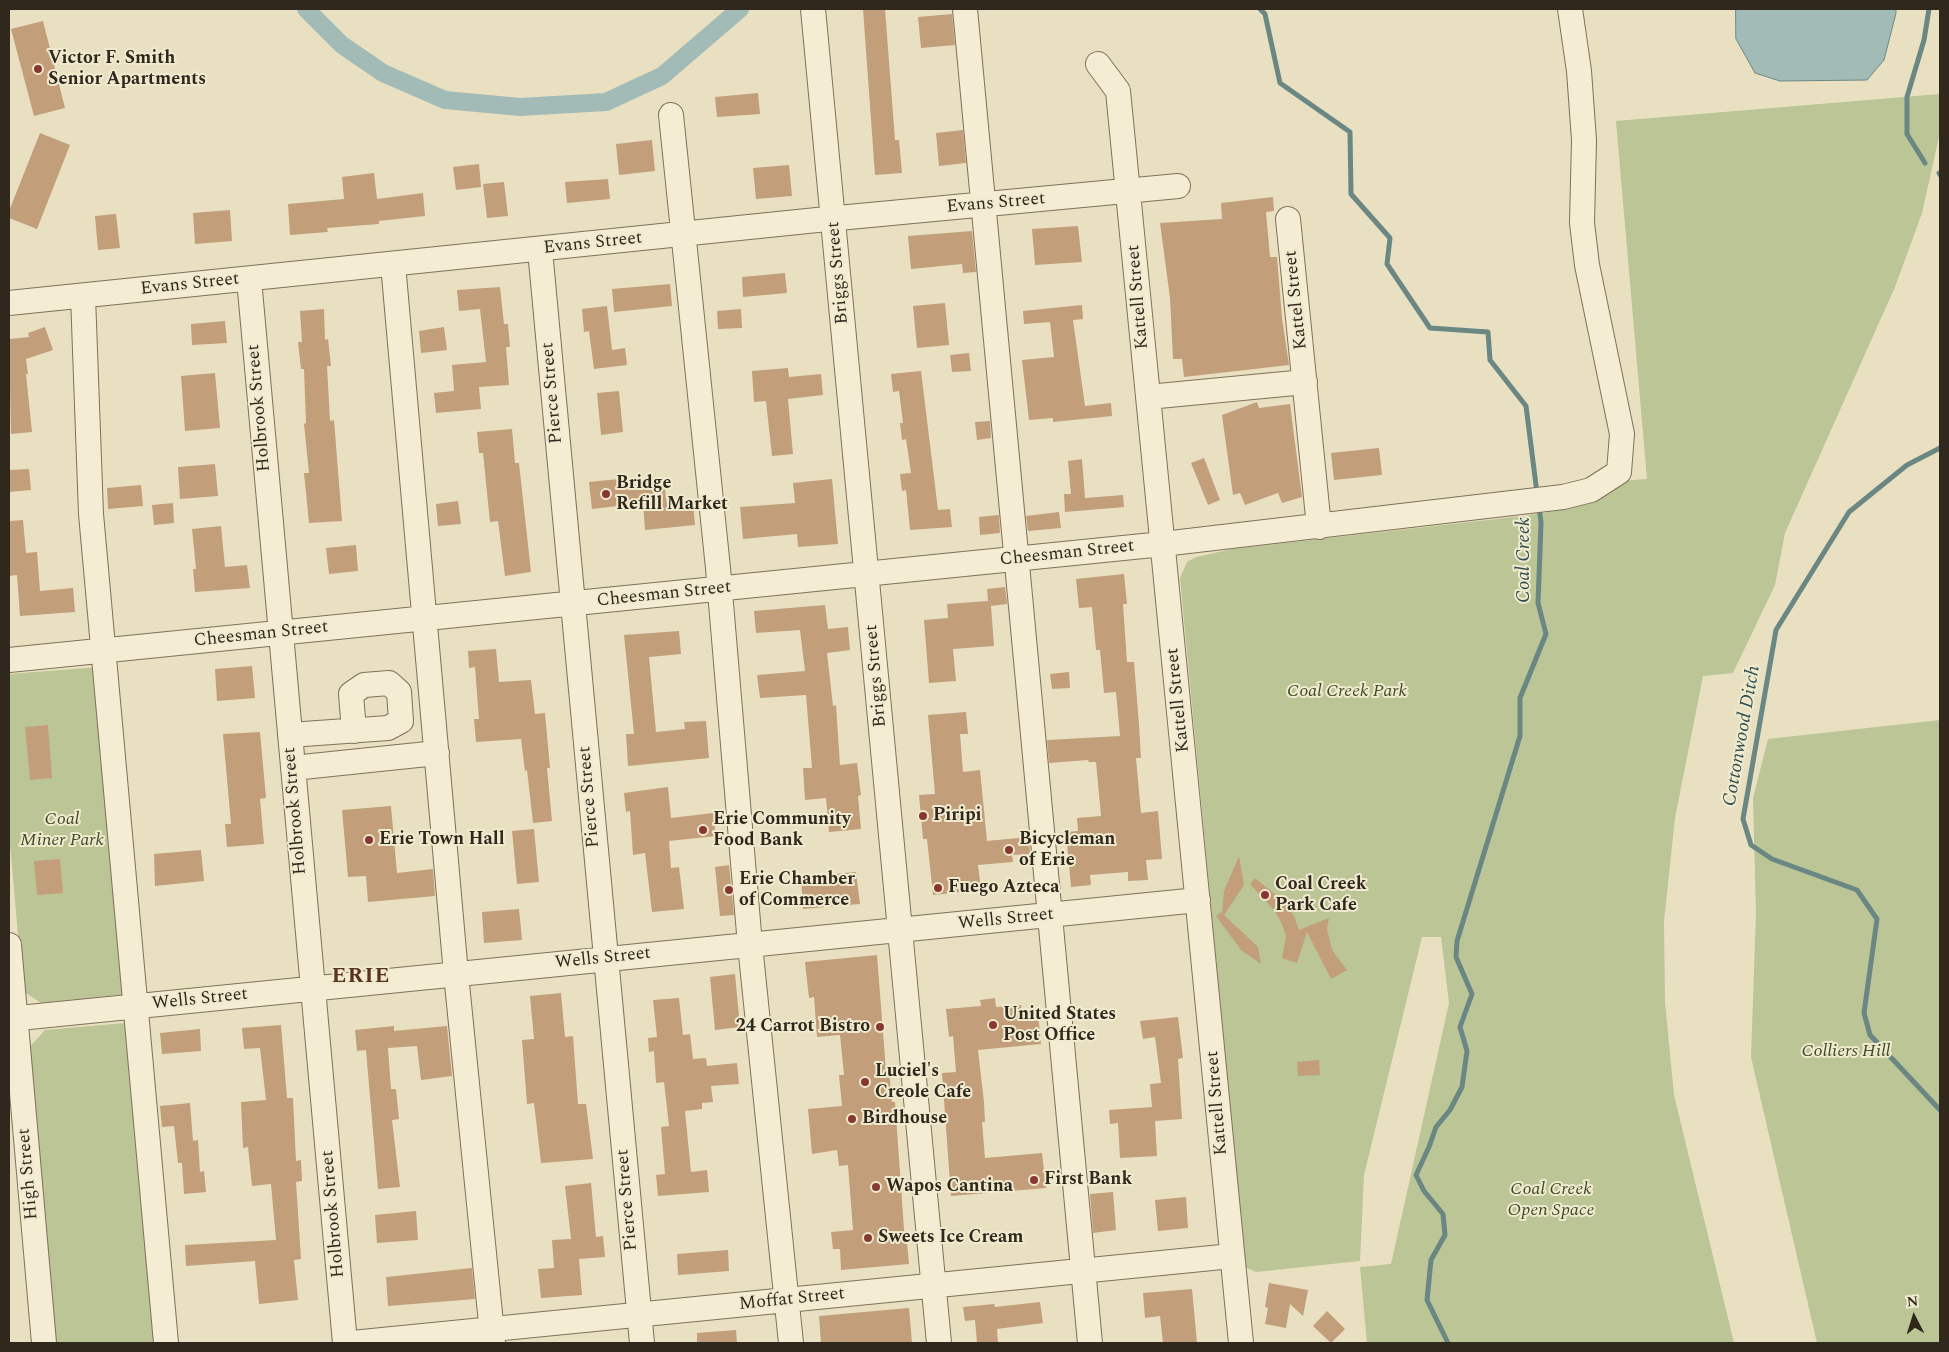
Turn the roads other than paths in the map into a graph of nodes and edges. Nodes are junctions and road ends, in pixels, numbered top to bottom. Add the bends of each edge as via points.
1 (813, 9) edge
2 (964, 9) edge
3 (1570, 9) edge
4 (1098, 64) dead end
5 (671, 115) dead end
6 (1178, 186) dead end
7 (1128, 191) junction
8 (982, 205) junction
9 (834, 219) junction
10 (1288, 219) dead end
11 (684, 234) junction
12 (540, 250) junction
13 (393, 264) junction
14 (249, 279) junction
15 (83, 296) junction
16 (9, 303) edge
17 (1305, 382) junction
18 (1148, 397) junction
19 (1319, 527) junction
20 (1163, 544) junction
21 (1016, 560) junction
22 (867, 575) junction
23 (719, 589) junction
24 (572, 604) junction
25 (426, 618) junction
26 (280, 632) junction
27 (104, 651) junction
28 (9, 660) edge
29 (354, 731) dead end
30 (290, 734) junction
31 (437, 753) junction
32 (293, 768) junction
33 (1198, 900) junction
34 (1049, 916) junction
35 (900, 930) junction
36 (750, 945) junction
37 (9, 946) edge
38 (606, 959) junction
39 (456, 974) junction
40 (313, 988) junction
41 (134, 1008) junction
42 (12, 1019) edge
43 (1232, 1256) junction
44 (1083, 1271) junction
45 (933, 1286) junction
46 (786, 1301) junction
47 (639, 1316) junction
48 (492, 1336) edge
49 (44, 1343) edge
50 (166, 1343) edge
51 (346, 1343) edge
52 (352, 1343) edge
53 (642, 1343) edge
54 (791, 1343) edge
55 (939, 1343) edge
56 (1090, 1343) edge
57 (1241, 1343) edge

1 - 9 street, Briggs Street
2 - 8 street
3 - 19 street, Cheesman Street via 1580,71 1584,140 1582,223 1587,265 1622,434 1619,472 1591,490 1563,497
4 - 7 street, Kattell Street via 1118,90
5 - 11 street
6 - 7 street, Evans Street
7 - 8 street, Evans Street
7 - 18 street, Kattell Street
8 - 9 street, Evans Street
8 - 21 street
9 - 11 street, Evans Street
9 - 22 street, Briggs Street
10 - 17 street, Kattel Street
11 - 12 street, Evans Street
11 - 23 street
12 - 13 street, Evans Street
12 - 24 street, Pierce Street
13 - 14 street, Evans Street
13 - 25 street
14 - 15 street, Evans Street
14 - 26 street, Holbrook Street
15 - 16 street, Evans Street
15 - 27 street via 91,514
17 - 18 street
17 - 19 street, Kattel Street
18 - 20 street, Kattell Street
19 - 20 street, Cheesman Street
20 - 21 street, Cheesman Street
20 - 33 street, Kattell Street
21 - 22 street, Cheesman Street
21 - 34 street
22 - 23 street, Cheesman Street
22 - 35 street, Briggs Street
23 - 24 street, Cheesman Street
23 - 36 street
24 - 25 street, Cheesman Street
24 - 38 street, Pierce Street
25 - 26 street, Cheesman Street
25 - 31 street
26 - 27 street, Cheesman Street
26 - 30 street, Holbrook Street
27 - 28 street, Cheesman Street
27 - 41 street
29 - 30 street
30 - 32 street, Holbrook Street
31 - 32 street
31 - 39 street
32 - 40 street, Holbrook Street
33 - 34 street, Wells Street
33 - 43 street, Kattell Street
34 - 35 street, Wells Street
34 - 44 street
35 - 36 street, Wells Street
35 - 45 street, Briggs Street
36 - 38 street, Wells Street
36 - 46 street
37 - 42 street, High Street
38 - 39 street, Wells Street
38 - 47 street, Pierce Street
39 - 40 street, Wells Street
39 - 48 street
40 - 41 street, Wells Street
40 - 51 street, Holbrook Street
41 - 42 street, Wells Street
41 - 50 street
42 - 49 street, High Street
43 - 44 street, Moffat Street
43 - 57 street, Kattell Street
44 - 45 street, Moffat Street
44 - 56 street
45 - 46 street, Moffat Street
45 - 55 street, Briggs Street
46 - 47 street, Moffat Street
46 - 54 street
47 - 48 street, Moffat Street
47 - 53 street, Pierce Street
48 - 52 street, Moffat Street

